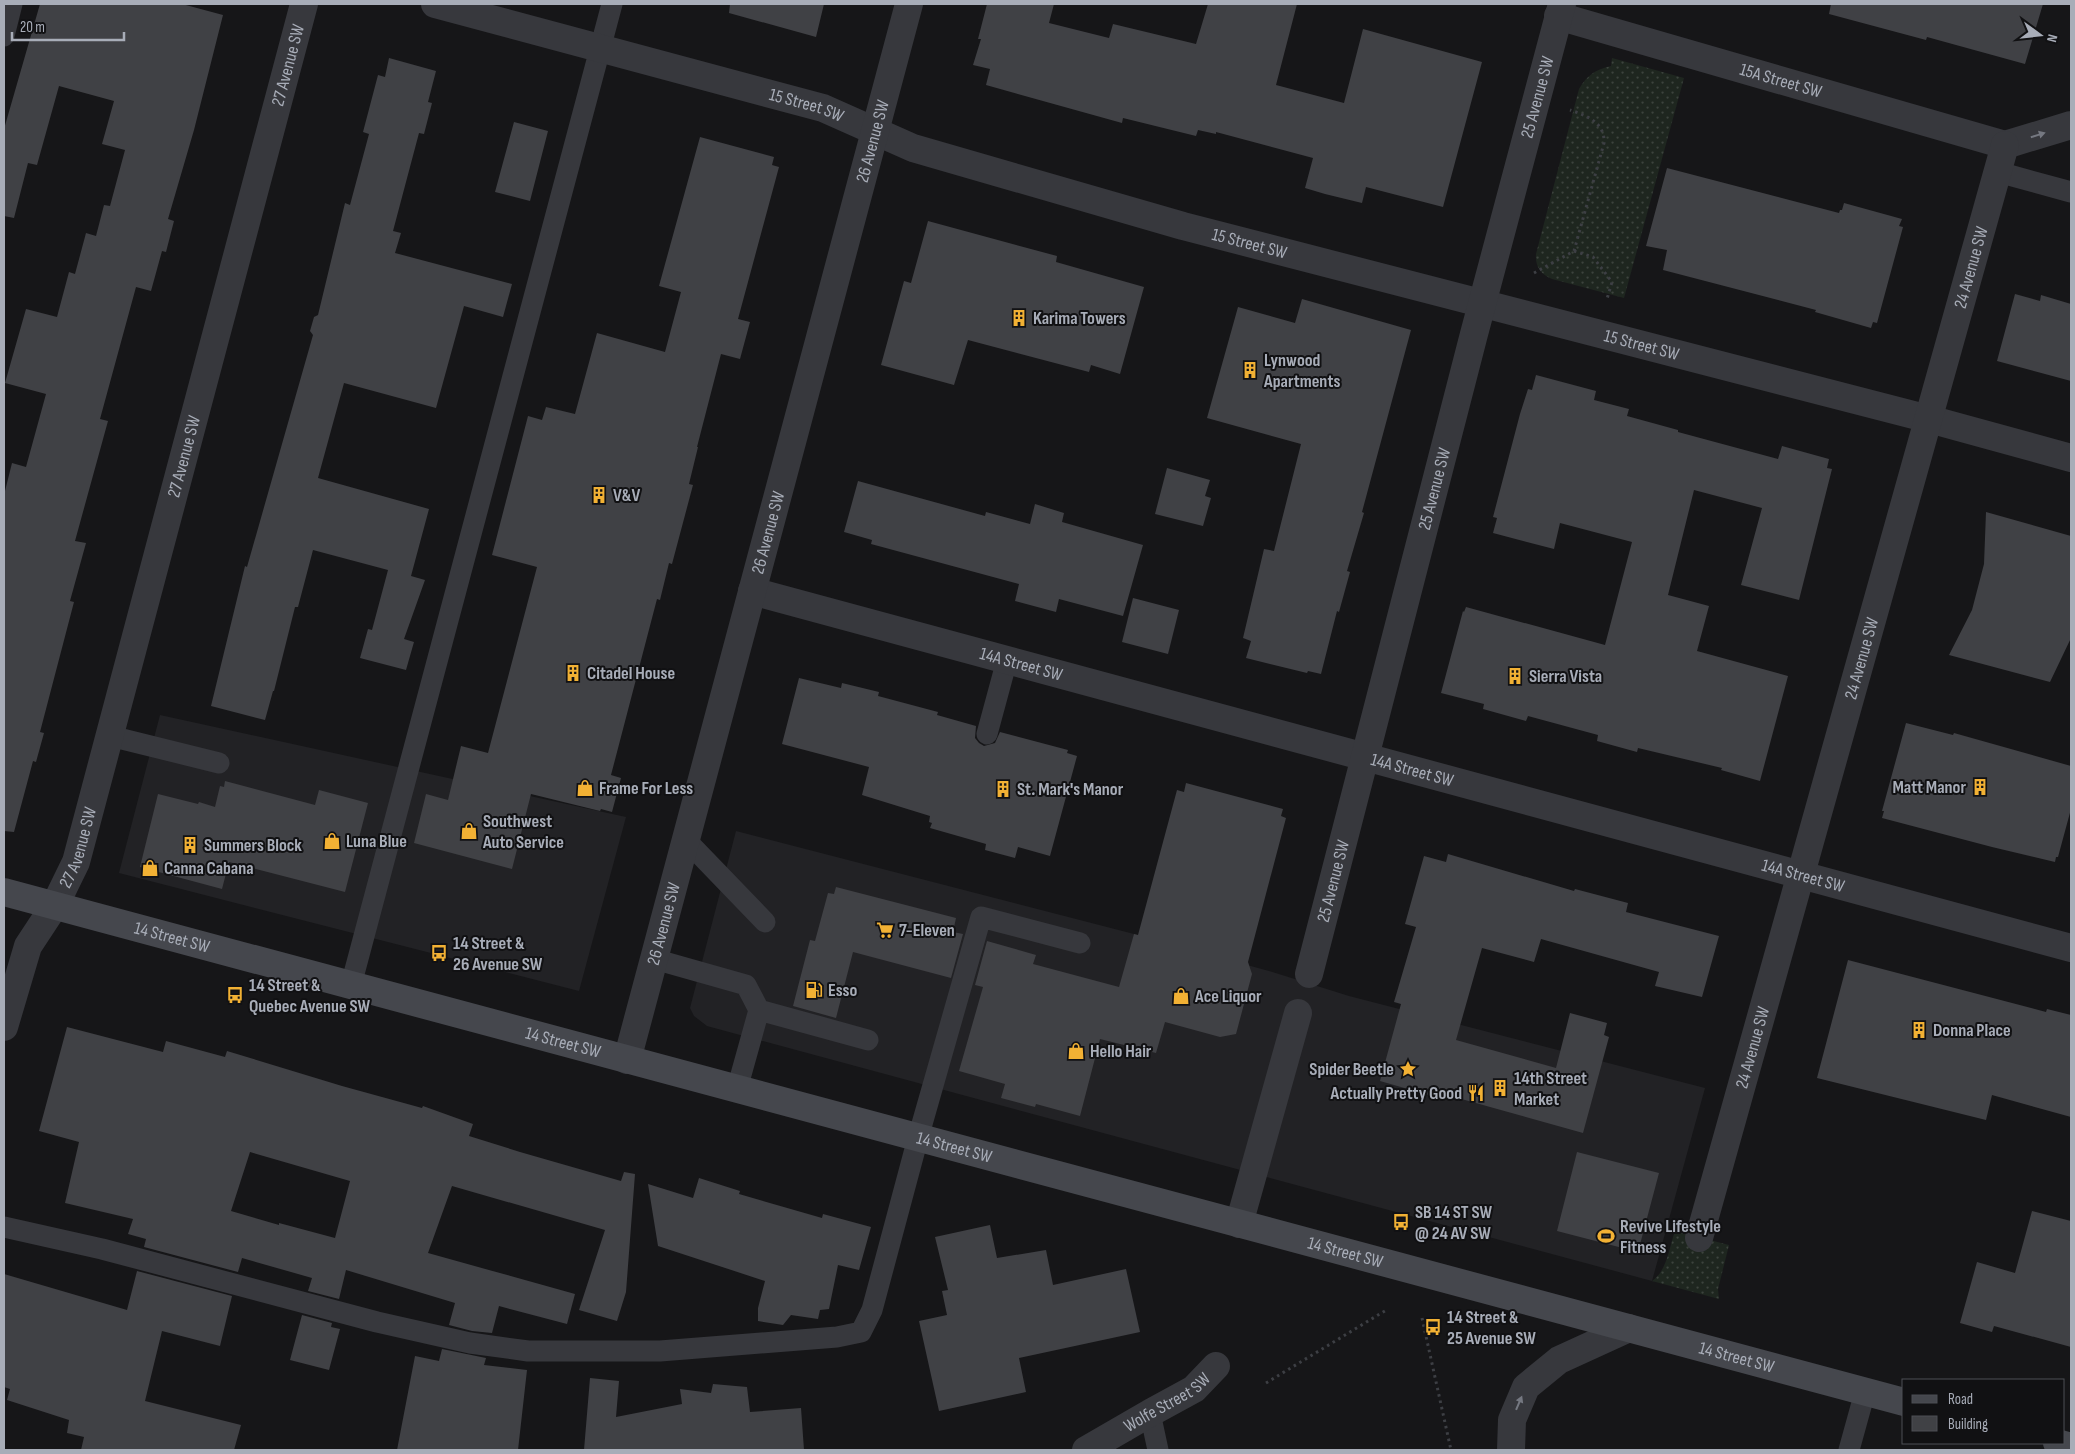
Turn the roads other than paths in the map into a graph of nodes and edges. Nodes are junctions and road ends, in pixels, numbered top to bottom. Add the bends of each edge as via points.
1 (12, 4) edge
2 (304, 4) edge
3 (434, 4) edge
4 (612, 4) edge
5 (909, 4) edge
6 (1560, 10) edge
7 (4, 36) edge
8 (600, 48) junction
9 (2071, 125) edge
10 (875, 132) junction
11 (2005, 145) junction
12 (1998, 172) junction
13 (2071, 192) edge
14 (1482, 304) junction
15 (1929, 419) junction
16 (2071, 458) edge
17 (752, 591) junction
18 (1007, 660) junction
19 (987, 734) dead end
20 (110, 736) junction
21 (1366, 757) junction
22 (219, 763) dead end
23 (685, 839) junction
24 (1801, 874) junction
25 (4, 892) edge
26 (55, 905) junction
27 (764, 922) dead end
28 (1080, 943) dead end
29 (2071, 948) edge
30 (654, 959) junction
31 (1309, 974) dead end
32 (351, 986) junction
33 (759, 1010) junction
34 (1298, 1013) dead end
35 (4, 1027) edge
36 (868, 1040) dead end
37 (627, 1060) junction
38 (737, 1089) junction
39 (918, 1138) junction
40 (1239, 1224) junction
41 (4, 1227) edge
42 (1699, 1238) dead end
43 (1629, 1328) junction
44 (1216, 1366) dead end
45 (1865, 1392) junction
46 (1902, 1401) edge
47 (1150, 1412) junction
48 (1086, 1450) edge
49 (1158, 1450) edge
50 (1511, 1450) edge
51 (1850, 1450) edge

1 - 7 lane
2 - 20 street, 27 Avenue SW
3 - 8 street, 15 Street SW
4 - 8 lane
5 - 10 street, 26 Avenue SW
6 - 11 street, 15A Street SW
6 - 14 street, 25 Avenue SW
8 - 10 street, 15 Street SW via 823,108
8 - 32 lane
11 -> 9 street
10 - 14 street, 15 Street SW via 921,150 1183,226
10 - 17 street, 26 Avenue SW
11 - 12 street, 24 Avenue SW
12 - 13 lane
12 - 15 street, 24 Avenue SW
14 - 15 street, 15 Street SW
14 - 21 street, 25 Avenue SW
15 - 16 street, 15 Street SW
15 - 24 street, 24 Avenue SW
17 - 18 street, 14A Street SW
17 - 23 street, 26 Avenue SW
18 - 19 lane
18 - 21 street, 14A Street SW
20 - 22 lane
20 - 26 street, 27 Avenue SW via 76,862
21 - 24 street, 14A Street SW
21 - 31 street, 25 Avenue SW
23 - 27 lane
23 - 30 street, 26 Avenue SW
24 - 29 street, 14A Street SW
24 - 42 street, 24 Avenue SW
25 - 26 main road, 14 Street SW
26 - 32 main road, 14 Street SW
26 - 35 street, 27 Avenue SW via 28,946
28 - 39 lane via 981,917
30 - 33 lane via 746,985
30 - 37 street, 26 Avenue SW
32 - 37 main road, 14 Street SW
33 - 36 lane
33 - 38 lane
34 - 40 street
37 - 38 main road, 14 Street SW
38 - 39 main road, 14 Street SW
39 - 40 main road, 14 Street SW
39 - 41 lane via 872,1310 861,1332 837,1337 660,1350 528,1351 470,1343 377,1322 102,1249
40 - 43 main road, 14 Street SW
43 - 45 main road, 14 Street SW
50 -> 43 street via 1512,1420 1526,1387 1559,1360
44 - 47 street, Wolfe Street SW via 1194,1390
45 - 46 main road, 14 Street SW
45 - 51 lane
47 - 48 street, Wolfe Street SW
47 - 49 lane

